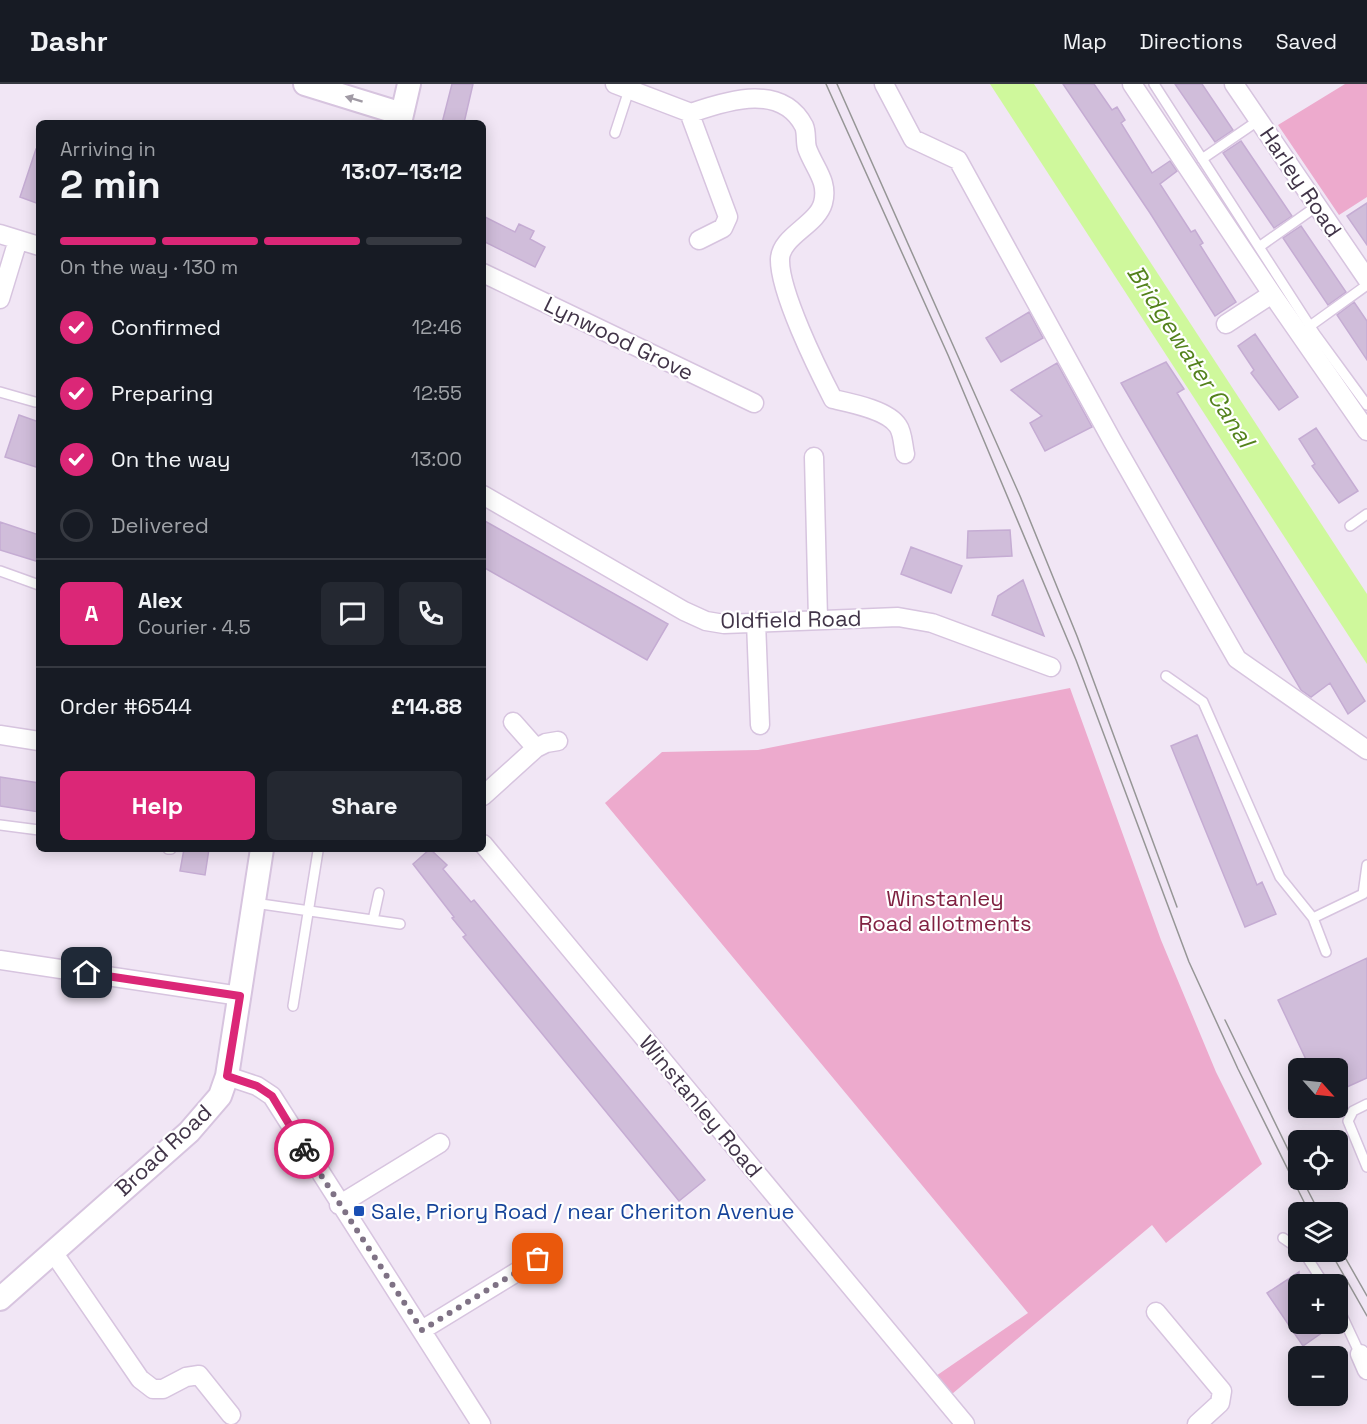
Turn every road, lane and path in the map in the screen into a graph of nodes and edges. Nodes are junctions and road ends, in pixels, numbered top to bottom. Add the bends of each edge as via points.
1 (306, 84) edge
2 (409, 84) edge
3 (884, 84) edge
4 (1132, 84) edge
5 (1154, 84) edge
6 (1234, 84) edge
7 (622, 87) edge
8 (689, 112) junction
9 (401, 119) edge
10 (1259, 120) junction
11 (615, 133) dead end
12 (1202, 159) junction
13 (1317, 206) junction
14 (0, 234) edge
15 (18, 240) junction
16 (699, 240) dead end
17 (36, 245) edge
18 (1259, 247) junction
19 (486, 274) edge
20 (1367, 279) edge
21 (1367, 285) edge
22 (1272, 294) junction
23 (0, 299) edge
24 (1226, 324) dead end
25 (1310, 326) junction
26 (0, 392) edge
27 (35, 402) dead end
28 (754, 403) dead end
29 (1366, 403) edge
30 (1367, 431) edge
31 (905, 454) dead end
32 (814, 457) dead end
33 (486, 497) edge
34 (1367, 514) edge
35 (1350, 526) dead end
36 (0, 571) edge
37 (36, 584) edge
38 (818, 619) junction
39 (756, 622) junction
40 (1051, 667) dead end
41 (1166, 676) dead end
42 (513, 722) dead end
43 (760, 725) dead end
44 (0, 735) edge
45 (36, 741) edge
46 (558, 741) dead end
47 (536, 748) junction
48 (1367, 750) edge
49 (486, 793) edge
50 (0, 825) edge
51 (36, 830) edge
52 (486, 847) edge
53 (262, 852) edge
54 (318, 852) edge
55 (1367, 865) edge
56 (379, 893) dead end
57 (254, 903) junction
58 (310, 913) junction
59 (1313, 918) junction
60 (373, 920) junction
61 (400, 924) dead end
62 (1326, 952) dead end
63 (0, 960) edge
64 (240, 996) junction
65 (293, 1006) dead end
66 (227, 1076) junction
67 (1367, 1104) edge
68 (440, 1143) dead end
69 (1367, 1167) edge
70 (339, 1205) junction
71 (1283, 1238) dead end
72 (1288, 1241) edge
73 (53, 1252) junction
74 (538, 1259) dead end
75 (0, 1299) edge
76 (1156, 1312) dead end
77 (1348, 1329) edge
78 (422, 1330) junction
79 (1363, 1362) edge
80 (231, 1415) dead end
81 (481, 1424) edge
82 (965, 1424) edge
83 (1197, 1424) edge

9 -> 1 street
2 - 9 street
3 - 48 street via 913,139 958,160 1237,659
4 - 22 street
5 - 12 lane
6 - 10 street, Harley Road
7 - 8 street
7 - 11 lane
8 - 16 street via 728,217 723,228
8 - 31 street via 761,92 791,104 805,127 806,146 826,187 821,208 780,257 785,291 832,399 880,411 889,417 899,427
10 - 12 lane
10 - 13 street, Harley Road
12 - 18 lane
13 - 18 lane
13 - 20 street, Harley Road
14 - 15 street
15 - 17 street
15 - 23 street
18 - 25 lane
19 - 28 street, Lynwood Grove
21 - 25 lane
22 - 24 street
22 - 30 street
25 - 29 lane
26 - 27 lane
32 - 38 street
33 - 39 street, Oldfield Road via 684,611 724,624
34 - 35 lane
36 - 37 lane
38 - 39 street, Oldfield Road
38 - 40 street, Oldfield Road via 898,617 932,623
39 - 43 street
41 - 59 lane via 1203,702 1280,877
42 - 47 street
44 - 45 street
46 - 47 street
47 - 49 street
50 - 51 lane
52 - 82 street, Winstanley Road
53 - 57 street, Broad Road
54 - 58 lane
55 - 59 lane via 1364,894
56 - 60 lane
57 - 58 lane
57 - 64 street, Broad Road
58 - 60 lane
58 - 65 lane
59 - 62 lane
60 - 61 lane
63 - 64 street
64 - 66 street, Broad Road
66 - 70 street via 257,1086 272,1096
66 - 73 street, Broad Road via 220,1096 189,1132
67 - 69 lane via 1353,1111 1348,1121
68 - 70 street
70 - 78 street
71 - 72 lane
73 - 75 street, Broad Road
73 - 80 street via 140,1379 153,1389 163,1389 199,1375
74 - 78 street
76 - 83 street via 1222,1391 1220,1403
77 - 79 lane
78 - 81 street

